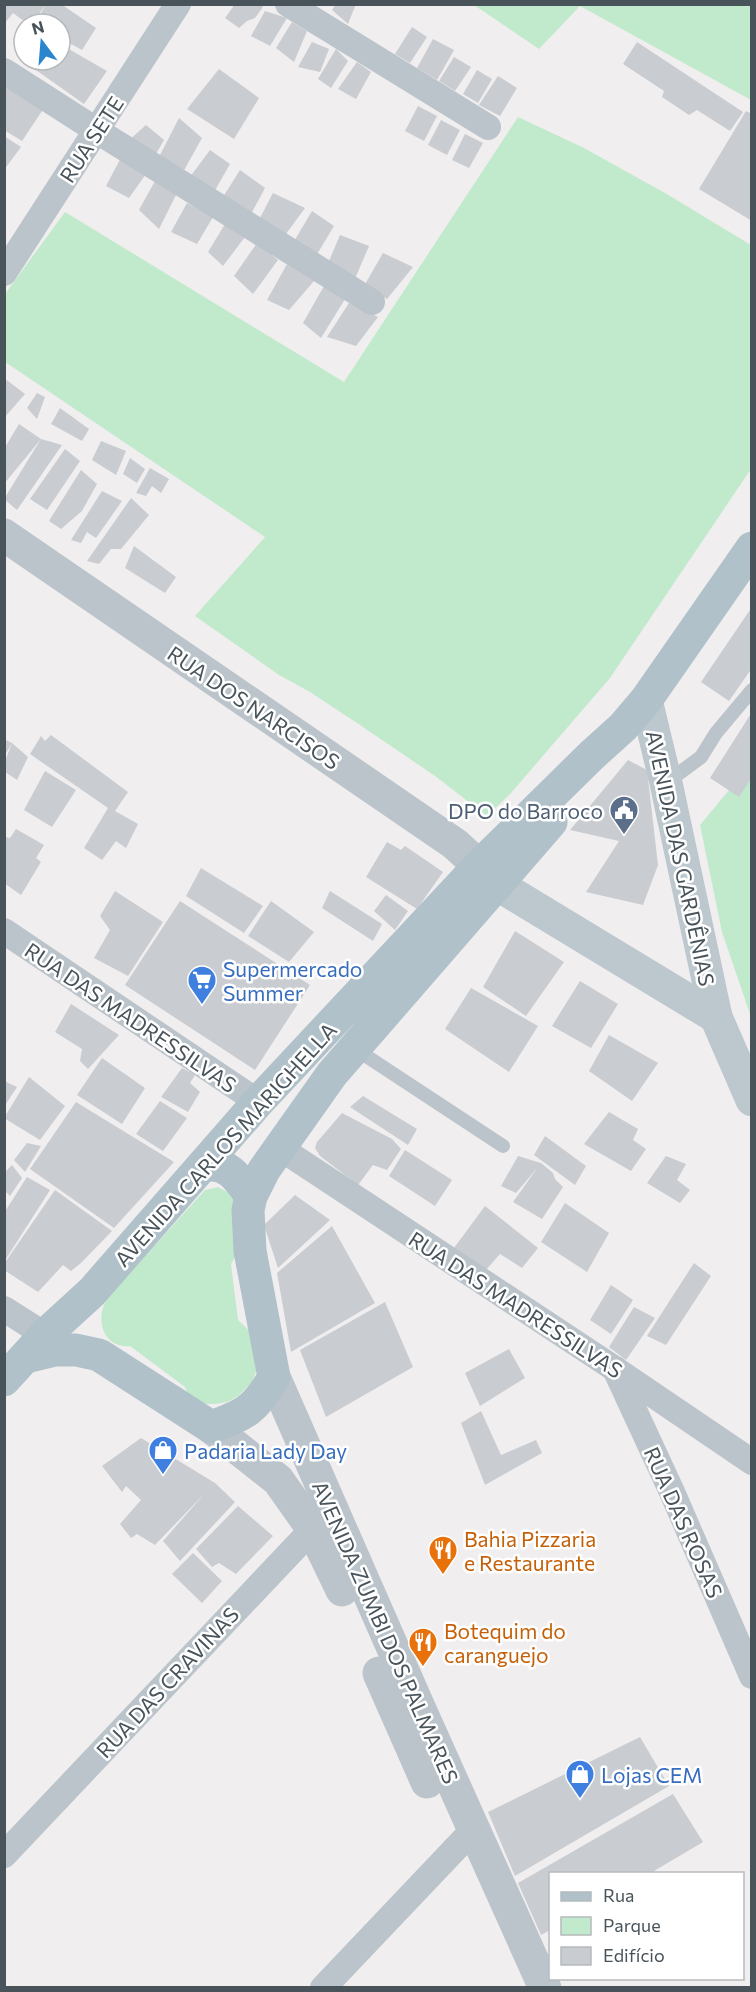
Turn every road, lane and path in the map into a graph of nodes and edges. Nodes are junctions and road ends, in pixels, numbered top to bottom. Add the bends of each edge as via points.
1 (178, 4) edge
2 (288, 4) edge
3 (4, 71) edge
4 (488, 127) dead end
5 (97, 131) junction
6 (4, 273) edge
7 (372, 302) dead end
8 (4, 535) edge
9 (752, 548) edge
10 (752, 690) edge
11 (646, 700) junction
12 (666, 783) junction
13 (488, 876) junction
14 (4, 931) edge
15 (716, 1017) junction
16 (354, 1048) junction
17 (752, 1100) edge
18 (258, 1102) junction
19 (503, 1146) dead end
20 (280, 1148) junction
21 (203, 1166) junction
22 (251, 1196) junction
23 (92, 1292) junction
24 (4, 1309) edge
25 (99, 1355) junction
26 (25, 1358) edge
27 (615, 1369) junction
28 (274, 1377) junction
29 (211, 1427) junction
30 (752, 1462) edge
31 (322, 1519) junction
32 (752, 1676) edge
33 (465, 1838) junction
34 (4, 1855) edge
35 (323, 1988) edge
36 (520, 1988) edge
37 (545, 1988) edge

1 - 5 street, RUA SETE
2 - 4 street
3 - 5 street
5 - 6 street, RUA SETE
5 - 7 street
8 - 13 street, RUA DOS NARCISOS via 454,844
9 - 11 main road, AVENIDA CARLOS MARIGHELLA
10 - 12 lane via 701,757
11 - 12 main road, AVENIDA DAS GARDÊNIAS
11 - 13 main road, AVENIDA CARLOS MARIGHELLA
12 - 15 main road, AVENIDA DAS GARDÊNIAS
13 - 15 main road, AVENIDA DAS GARDÊNIAS
13 - 16 main road, AVENIDA CARLOS MARIGHELLA
13 - 18 main road, AVENIDA CARLOS MARIGHELLA
14 - 18 street, RUA DAS MADRESSILVAS
15 - 17 main road, AVENIDA DAS GARDÊNIAS
16 - 19 lane
16 - 20 main road, AVENIDA CARLOS MARIGHELLA
18 - 21 main road, AVENIDA CARLOS MARIGHELLA
20 - 22 main road, AVENIDA CARLOS MARIGHELLA
20 - 27 street, RUA DAS MADRESSILVAS
21 - 22 main road via 210,1164 234,1172
21 - 23 main road, AVENIDA CARLOS MARIGHELLA
22 - 28 main road, AVENIDA ZUMBI DOS PALMARES via 250,1251
23 - 25 main road via 91,1321
23 - 26 main road, AVENIDA CARLOS MARIGHELLA
24 - 26 street
25 - 26 main road via 55,1350
25 - 29 main road
27 - 30 street, RUA DAS MADRESSILVAS
27 - 32 street, RUA DAS ROSAS
28 - 29 main road via 250,1410
28 - 31 street, AVENIDA ZUMBI DOS PALMARES
29 - 31 street
31 - 33 street, AVENIDA ZUMBI DOS PALMARES
31 - 34 street, RUA DAS CRAVINAS
33 - 35 street
33 - 36 street
33 - 37 street, AVENIDA ZUMBI DOS PALMARES

